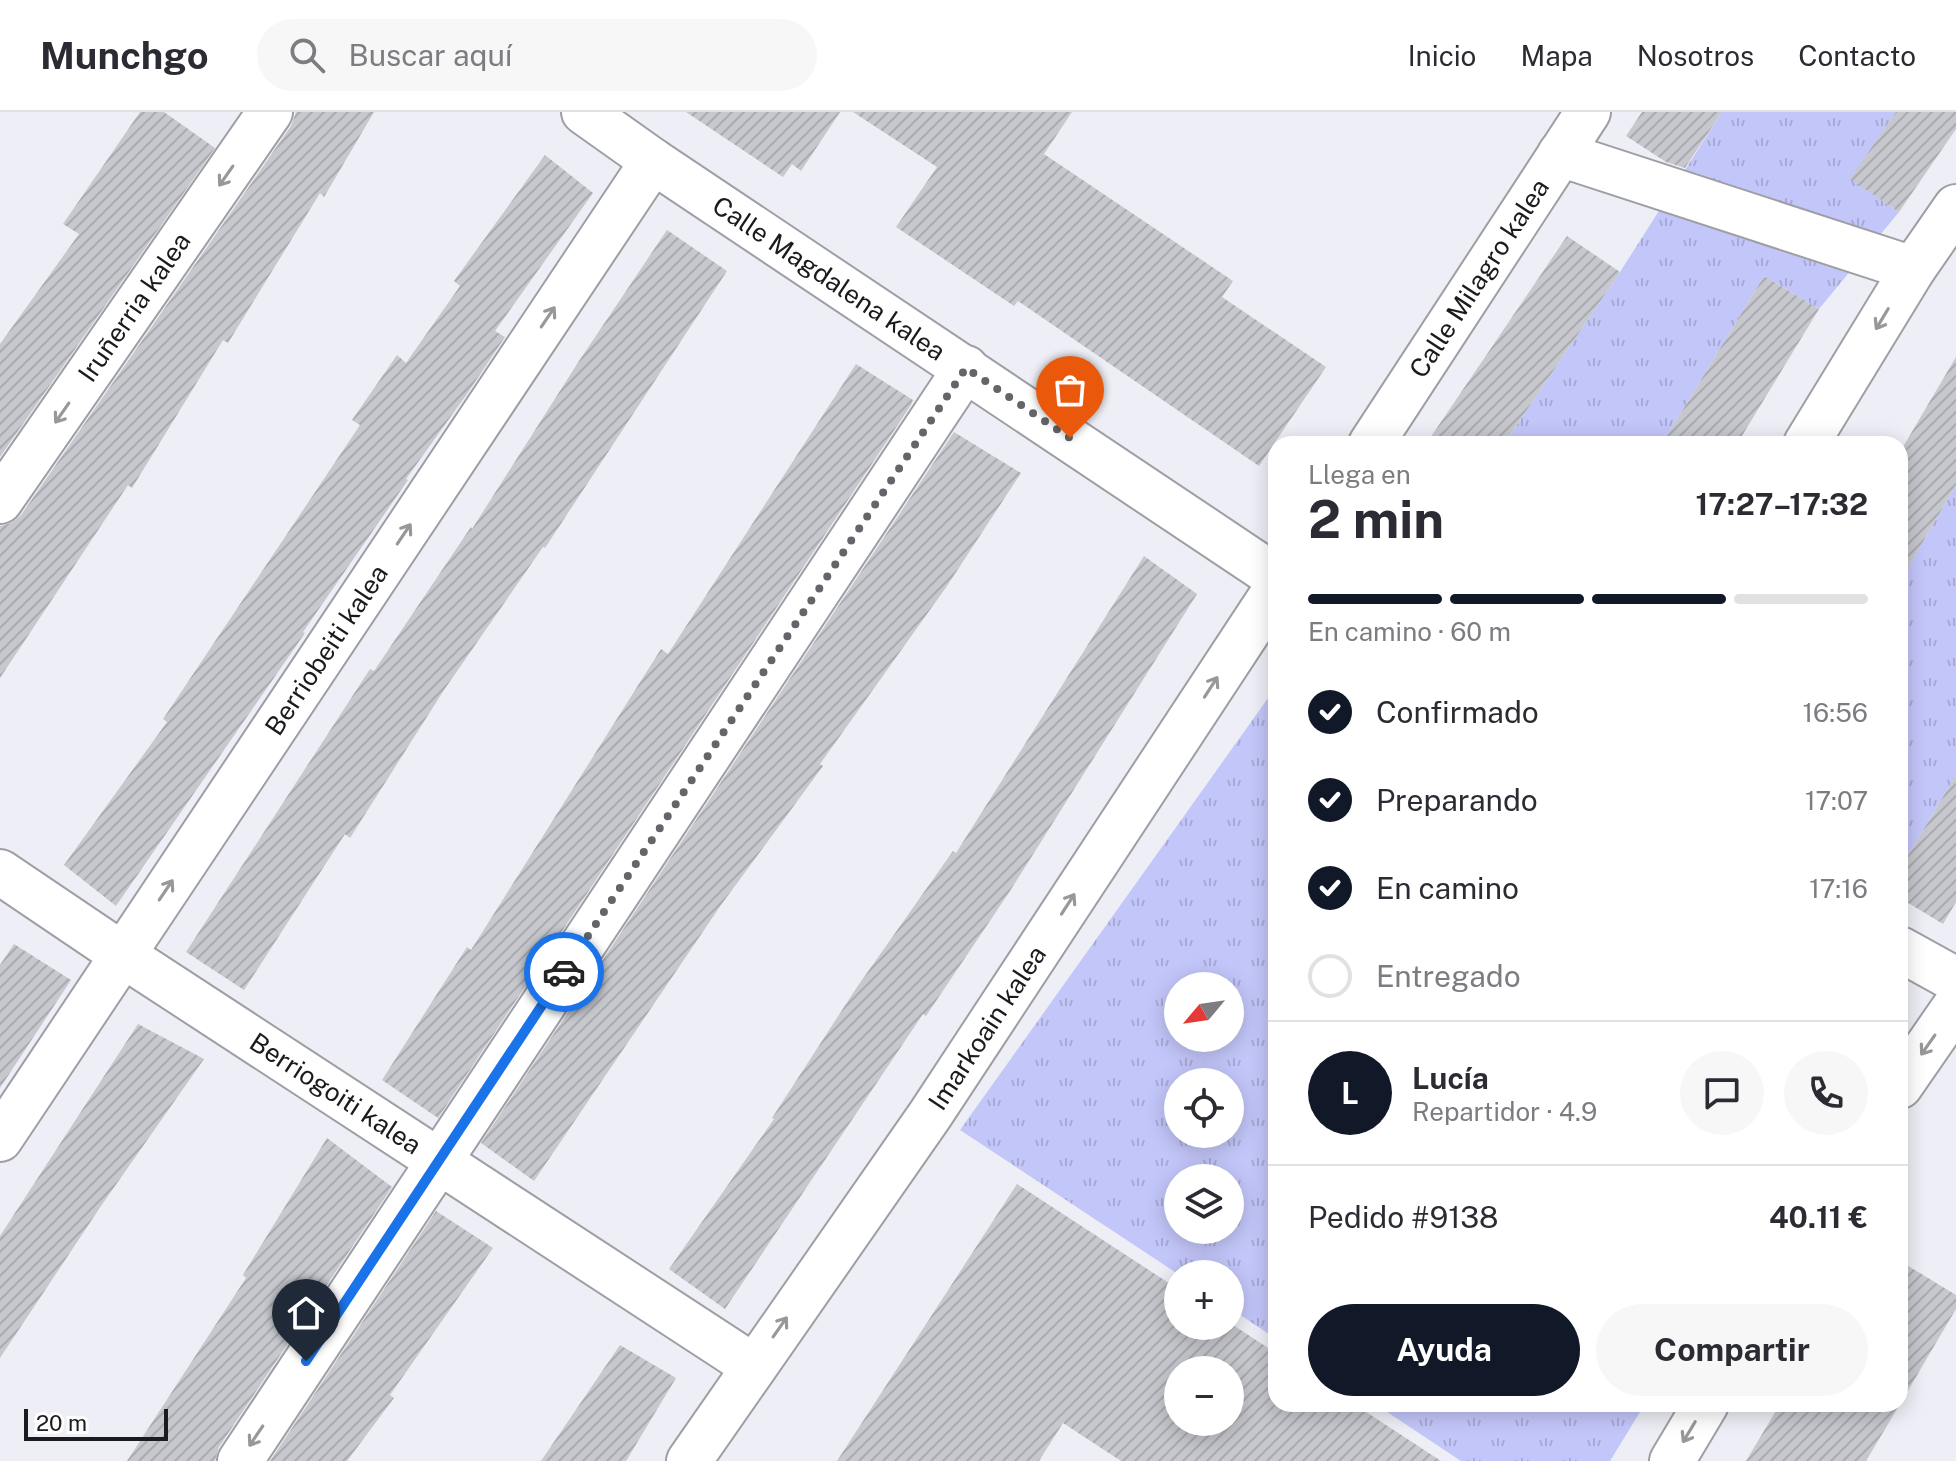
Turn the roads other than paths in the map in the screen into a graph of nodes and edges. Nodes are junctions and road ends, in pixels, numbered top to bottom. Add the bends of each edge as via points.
1 (270, 112) edge
2 (584, 112) edge
3 (1588, 112) edge
4 (1560, 154) junction
5 (653, 161) junction
6 (1956, 207) edge
7 (1913, 269) junction
8 (966, 368) junction
9 (1376, 436) edge
10 (1811, 436) edge
11 (0, 501) edge
12 (1268, 572) edge
13 (1268, 601) edge
14 (0, 872) edge
15 (1908, 953) edge
16 (123, 955) junction
17 (1956, 980) edge
18 (1956, 1005) edge
19 (1908, 1074) edge
20 (0, 1139) edge
21 (439, 1160) junction
22 (753, 1366) junction
23 (1701, 1412) edge
24 (240, 1461) edge
25 (689, 1461) edge
26 (1672, 1461) edge

1 -> 11 street, Iruñerria kalea
2 - 5 street, Calle Magdalena kalea
3 - 4 street, Calle Milagro kalea
4 - 7 street
4 - 9 street, Calle Milagro kalea
5 - 8 street, Calle Magdalena kalea
16 -> 5 street, Berriobeiti kalea
6 - 7 street
7 -> 10 street
8 - 12 street, Calle Magdalena kalea
8 - 21 street
22 -> 13 street, Imarkoain kalea via 930,1115
14 - 16 street, Berriogoiti kalea
15 - 17 street
16 - 20 street, Berriobeiti kalea
16 - 21 street, Berriogoiti kalea
18 -> 19 street
21 - 22 street, Berriogoiti kalea
21 -> 24 street
22 - 25 street, Imarkoain kalea
23 -> 26 street

